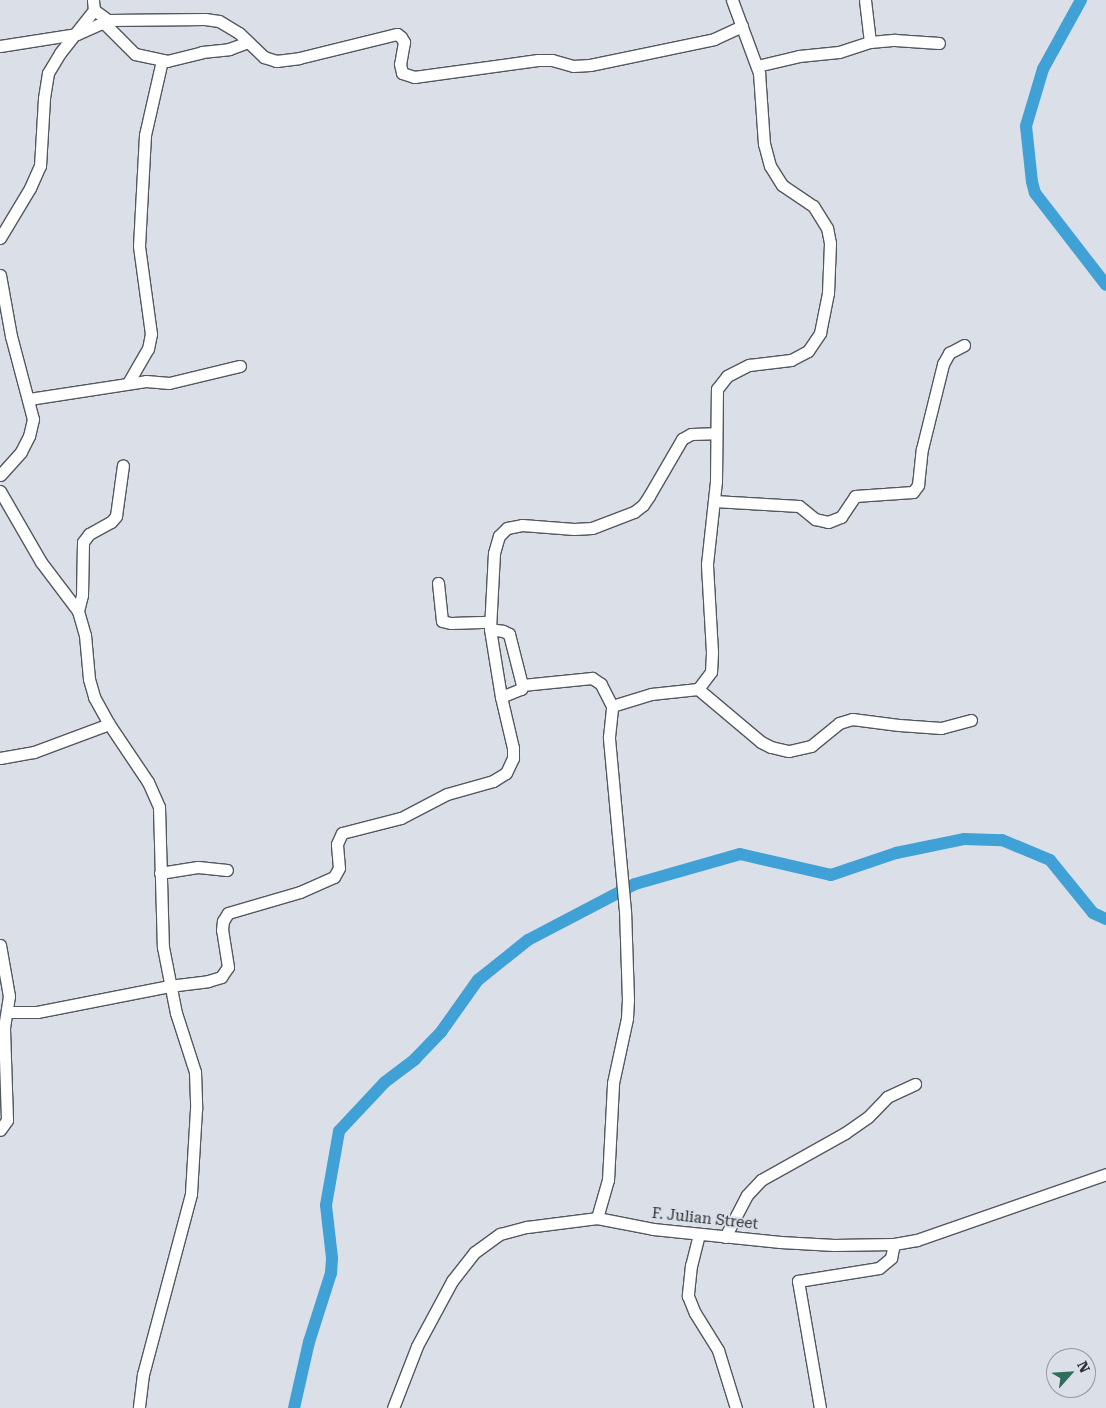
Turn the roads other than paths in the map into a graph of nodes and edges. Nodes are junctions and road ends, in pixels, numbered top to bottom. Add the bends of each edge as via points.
1 (732, 0) edge
2 (865, 0) edge
3 (94, 5) edge
4 (106, 21) junction
5 (742, 26) junction
6 (77, 34) junction
7 (248, 42) junction
8 (870, 42) junction
9 (939, 43) dead end
10 (0, 46) edge
11 (162, 60) junction
12 (757, 66) junction
13 (0, 238) edge
14 (0, 275) edge
15 (964, 345) dead end
16 (240, 366) dead end
17 (128, 384) junction
18 (29, 399) junction
19 (715, 433) junction
20 (123, 465) dead end
21 (0, 475) edge
22 (0, 491) edge
23 (714, 502) junction
24 (438, 583) dead end
25 (78, 611) junction
26 (490, 626) junction
27 (522, 686) junction
28 (698, 689) junction
29 (501, 697) junction
30 (612, 706) junction
31 (971, 720) dead end
32 (108, 724) junction
33 (0, 758) edge
34 (227, 870) dead end
35 (160, 873) junction
36 (0, 945) edge
37 (169, 986) junction
38 (7, 1012) junction
39 (916, 1084) dead end
40 (0, 1130) edge
41 (1105, 1176) edge
42 (597, 1218) junction
43 (699, 1234) junction
44 (725, 1237) junction
45 (894, 1244) junction
46 (139, 1408) edge
47 (393, 1408) edge
48 (736, 1408) edge
49 (820, 1408) edge

1 - 5 street
2 - 8 street
3 - 4 street
3 - 6 street
4 - 6 street
4 - 7 street via 212,19 227,24
4 - 11 street via 130,52
5 - 7 street via 714,39 580,66 538,60 414,77 402,73 400,64 404,42 397,34 284,61 264,57
5 - 12 street
6 - 10 street
6 - 13 street via 48,73 40,166
7 - 11 street via 175,61
8 - 9 street
8 - 12 street via 839,52 799,56
11 - 17 street via 145,136 139,246 151,334 148,348
12 - 19 street via 764,144 770,166 782,185 812,206 827,228 830,243 828,294 820,333 808,351 791,360 748,365 721,382 716,402
14 - 18 street via 11,336
15 - 23 street via 952,350 942,364 922,450 918,485 913,492 855,496 841,518 828,522 815,519 799,506
16 - 17 street via 168,383 148,380
17 - 18 street
18 - 21 street via 33,419 29,436 21,452
19 - 23 street
19 - 26 street via 691,434 682,439 646,500 634,512 592,528 522,525 502,531 494,553
20 - 25 street via 116,516 89,534 83,542 82,595
22 - 25 street via 41,562
23 - 28 street via 707,564 712,666
24 - 26 street via 442,621
25 - 32 street via 85,635 91,689
26 - 27 street via 509,634
26 - 29 street
27 - 29 street
27 - 30 street via 592,678 601,684
28 - 30 street via 651,694
28 - 31 street via 766,745 789,751 812,746 834,726 852,719 941,728
29 - 37 street via 513,748 513,758 506,773 493,781 447,794 401,818 342,833 337,844 339,868 334,877 300,892 227,914 222,936 228,966 221,977
30 - 42 street via 609,737 625,911 627,1018 613,1083 608,1180
32 - 33 street via 42,749
32 - 35 street via 157,800
34 - 35 street via 198,867
35 - 37 street via 163,947
36 - 38 street via 9,985
37 - 38 street via 37,1012
37 - 46 street via 195,1072 193,1179 143,1374
38 - 40 street via 4,1029 7,1120
39 - 44 street via 887,1097 845,1134 761,1180 747,1195
41 - 45 street, F. Julian Street via 917,1240
42 - 43 street, F. Julian Street
42 - 47 street, F. Julian Street via 527,1227 500,1234 474,1252 452,1281 429,1321
43 - 44 street, F. Julian Street
43 - 48 street via 688,1296 718,1350
44 - 45 street, F. Julian Street via 834,1245
45 - 49 street via 891,1258 879,1268 798,1281

